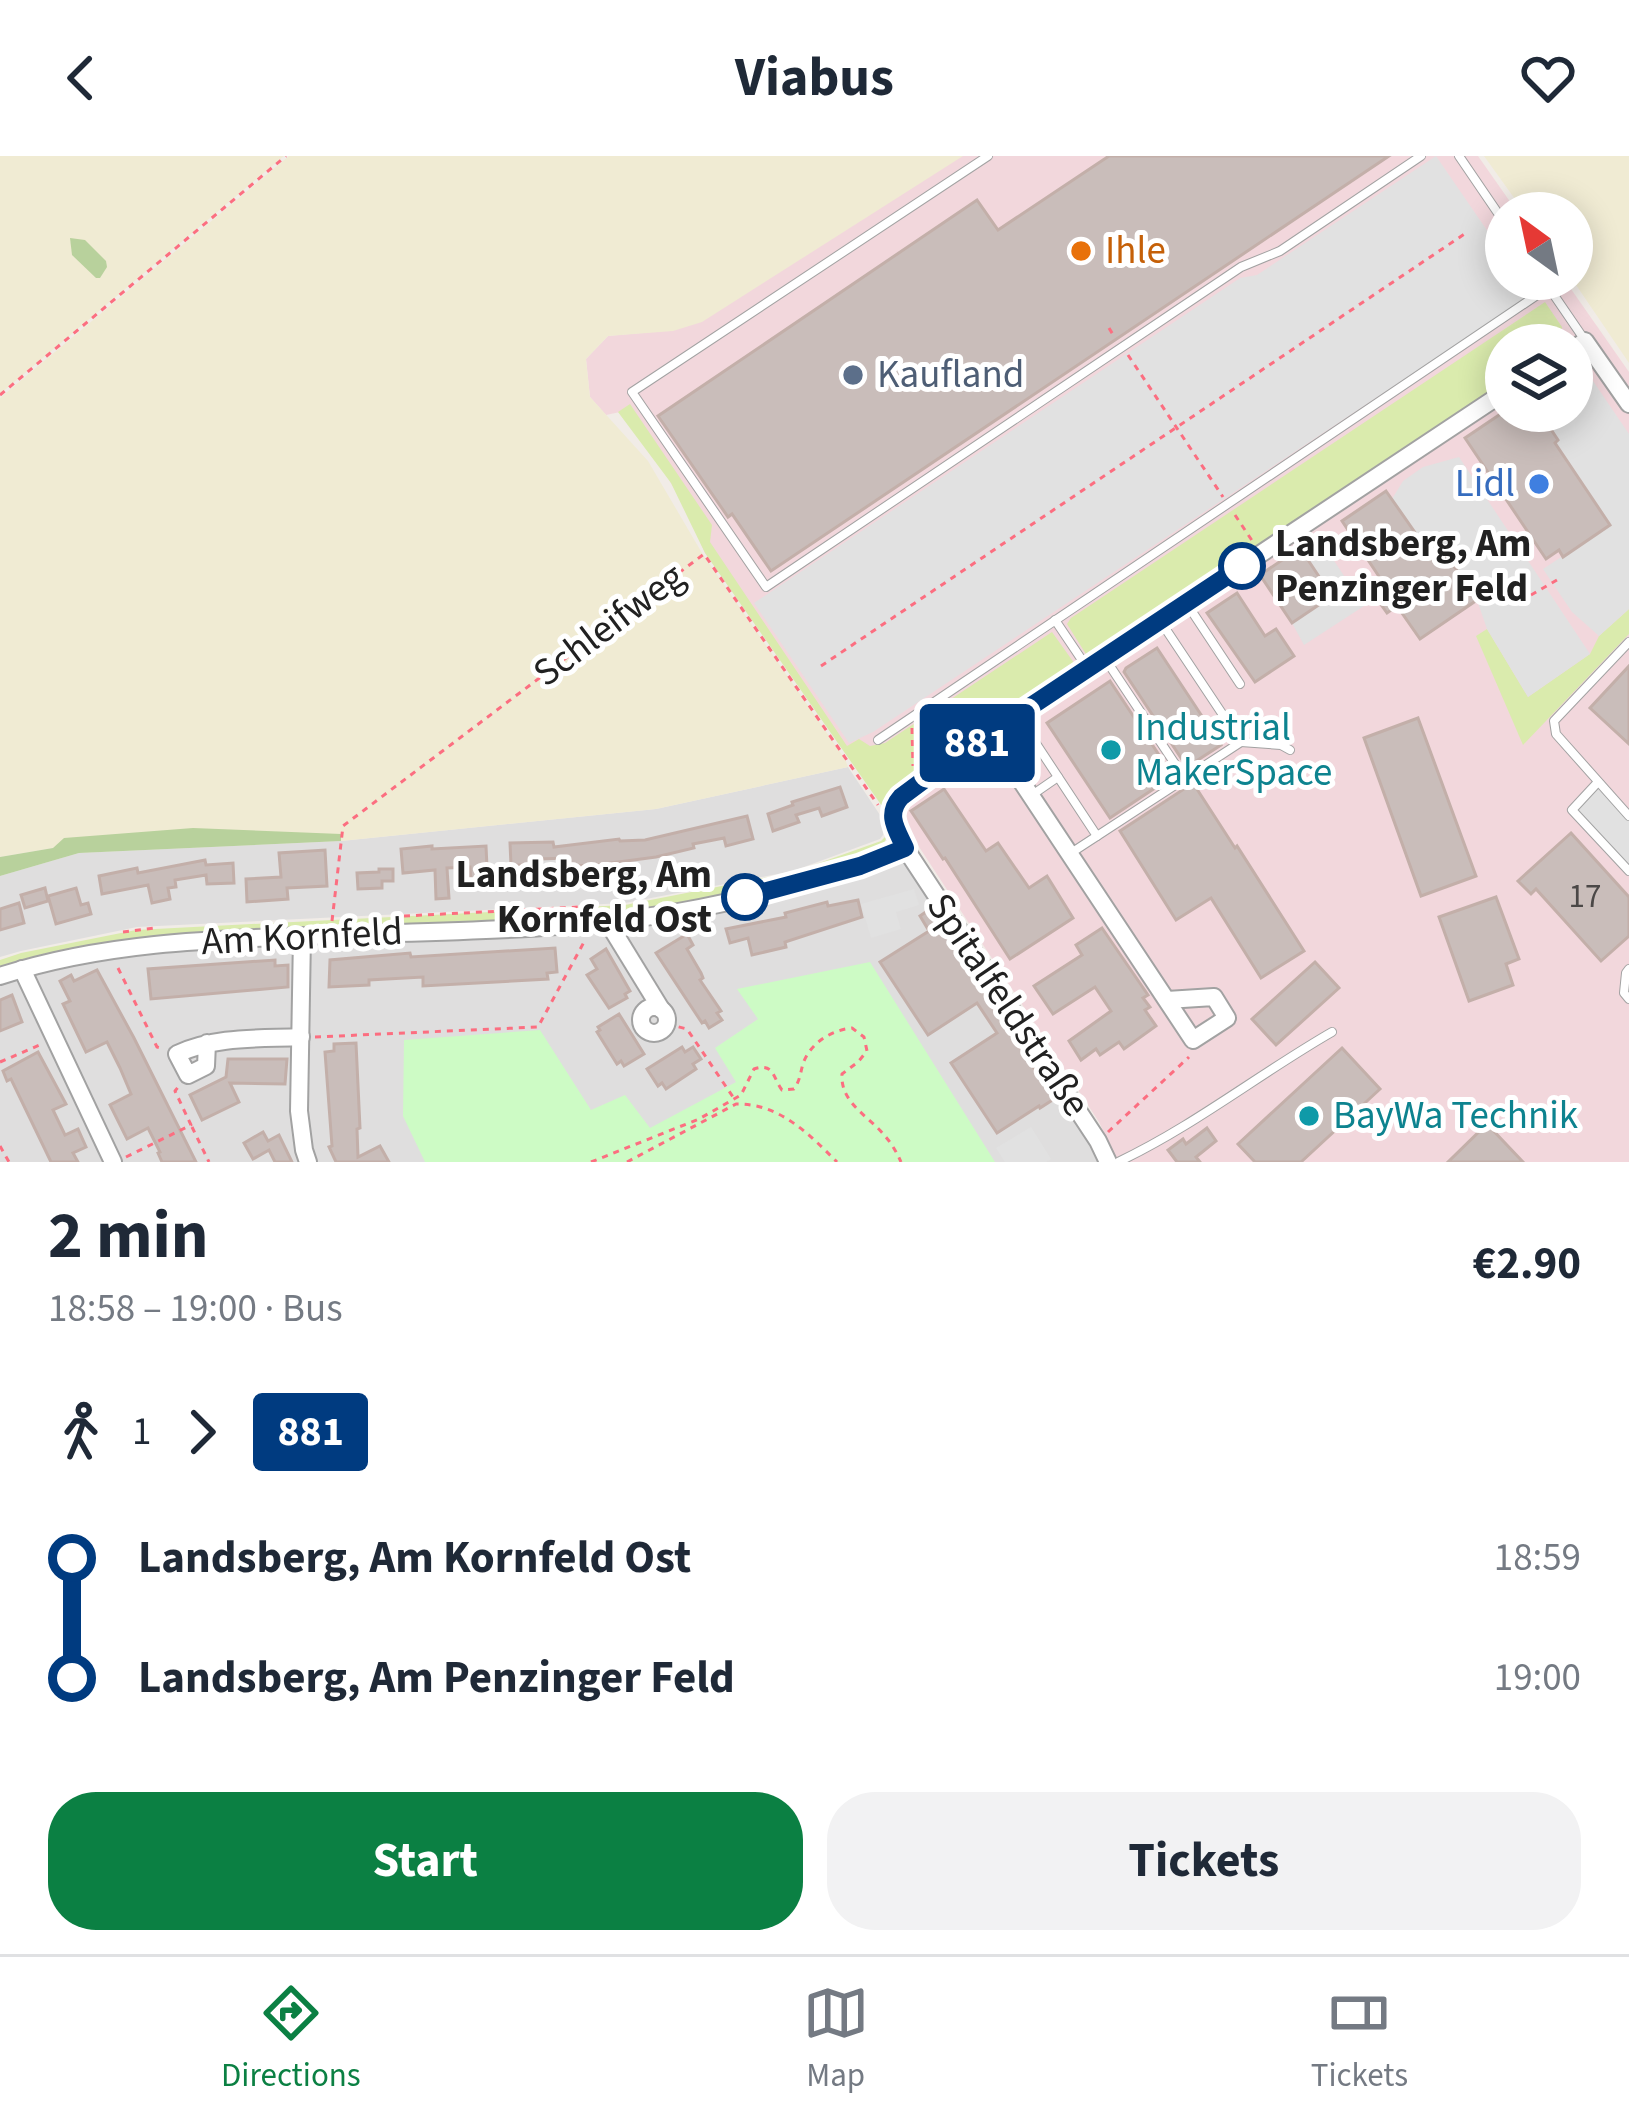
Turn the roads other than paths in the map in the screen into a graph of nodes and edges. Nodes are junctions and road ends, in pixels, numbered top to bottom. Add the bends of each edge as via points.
1 (988, 156) edge
2 (1420, 156) edge
3 (1459, 156) edge
4 (1485, 194) edge
5 (1522, 300) edge
6 (1593, 362) edge
7 (1629, 404) edge
8 (1485, 405) edge
9 (1186, 603) junction
10 (1055, 620) junction
11 (1161, 621) junction
12 (1629, 642) edge
13 (1104, 658) junction
14 (1088, 669) junction
15 (1240, 684) dead end
16 (990, 734) junction
17 (1033, 739) dead end
18 (878, 740) dead end
19 (1241, 742) junction
20 (1290, 750) dead end
21 (1058, 778) junction
22 (1185, 779) junction
23 (1598, 782) junction
24 (1031, 796) junction
25 (1629, 816) edge
26 (1097, 836) junction
27 (905, 848) junction
28 (1069, 854) junction
29 (1629, 871) edge
30 (596, 916) junction
31 (302, 936) junction
32 (22, 969) junction
33 (1629, 969) edge
34 (0, 976) edge
35 (1629, 999) edge
36 (1167, 1000) junction
37 (664, 1017) road end
38 (1332, 1032) dead end
39 (301, 1037) junction
40 (207, 1043) junction
41 (114, 1162) edge
42 (308, 1162) edge
43 (1108, 1162) edge
44 (1118, 1162) edge

1 - 2 lane via 632,392 766,586
3 - 4 lane
5 - 10 lane
6 - 7 street
8 - 9 street
9 - 11 street
9 - 15 lane
10 - 14 lane
10 - 18 lane
11 - 13 street
11 - 19 lane
12 - 23 lane via 1554,722
13 - 14 street
13 - 22 lane
14 - 16 street
16 - 24 street
16 - 27 street, Spitalfeldstraße via 893,806
17 - 21 lane
19 - 20 lane
19 - 22 lane
21 - 24 lane
21 - 26 lane
22 - 26 lane
23 - 25 lane
23 - 29 lane via 1571,810
24 - 28 street
26 - 28 lane
27 - 30 street, Am Kornfeld via 745,898
27 - 43 street, Spitalfeldstraße
28 - 36 street
30 - 31 street, Am Kornfeld
30 - 37 street
31 - 32 street, Am Kornfeld via 110,950
31 - 39 street
32 - 34 street, Am Kornfeld
32 - 41 street
33 - 35 lane
36 - 36 street via 1193,1040 1227,1018 1214,997
38 - 44 lane
39 - 40 street
39 - 42 street via 299,1112
40 - 40 street via 206,1066 188,1075 177,1054

